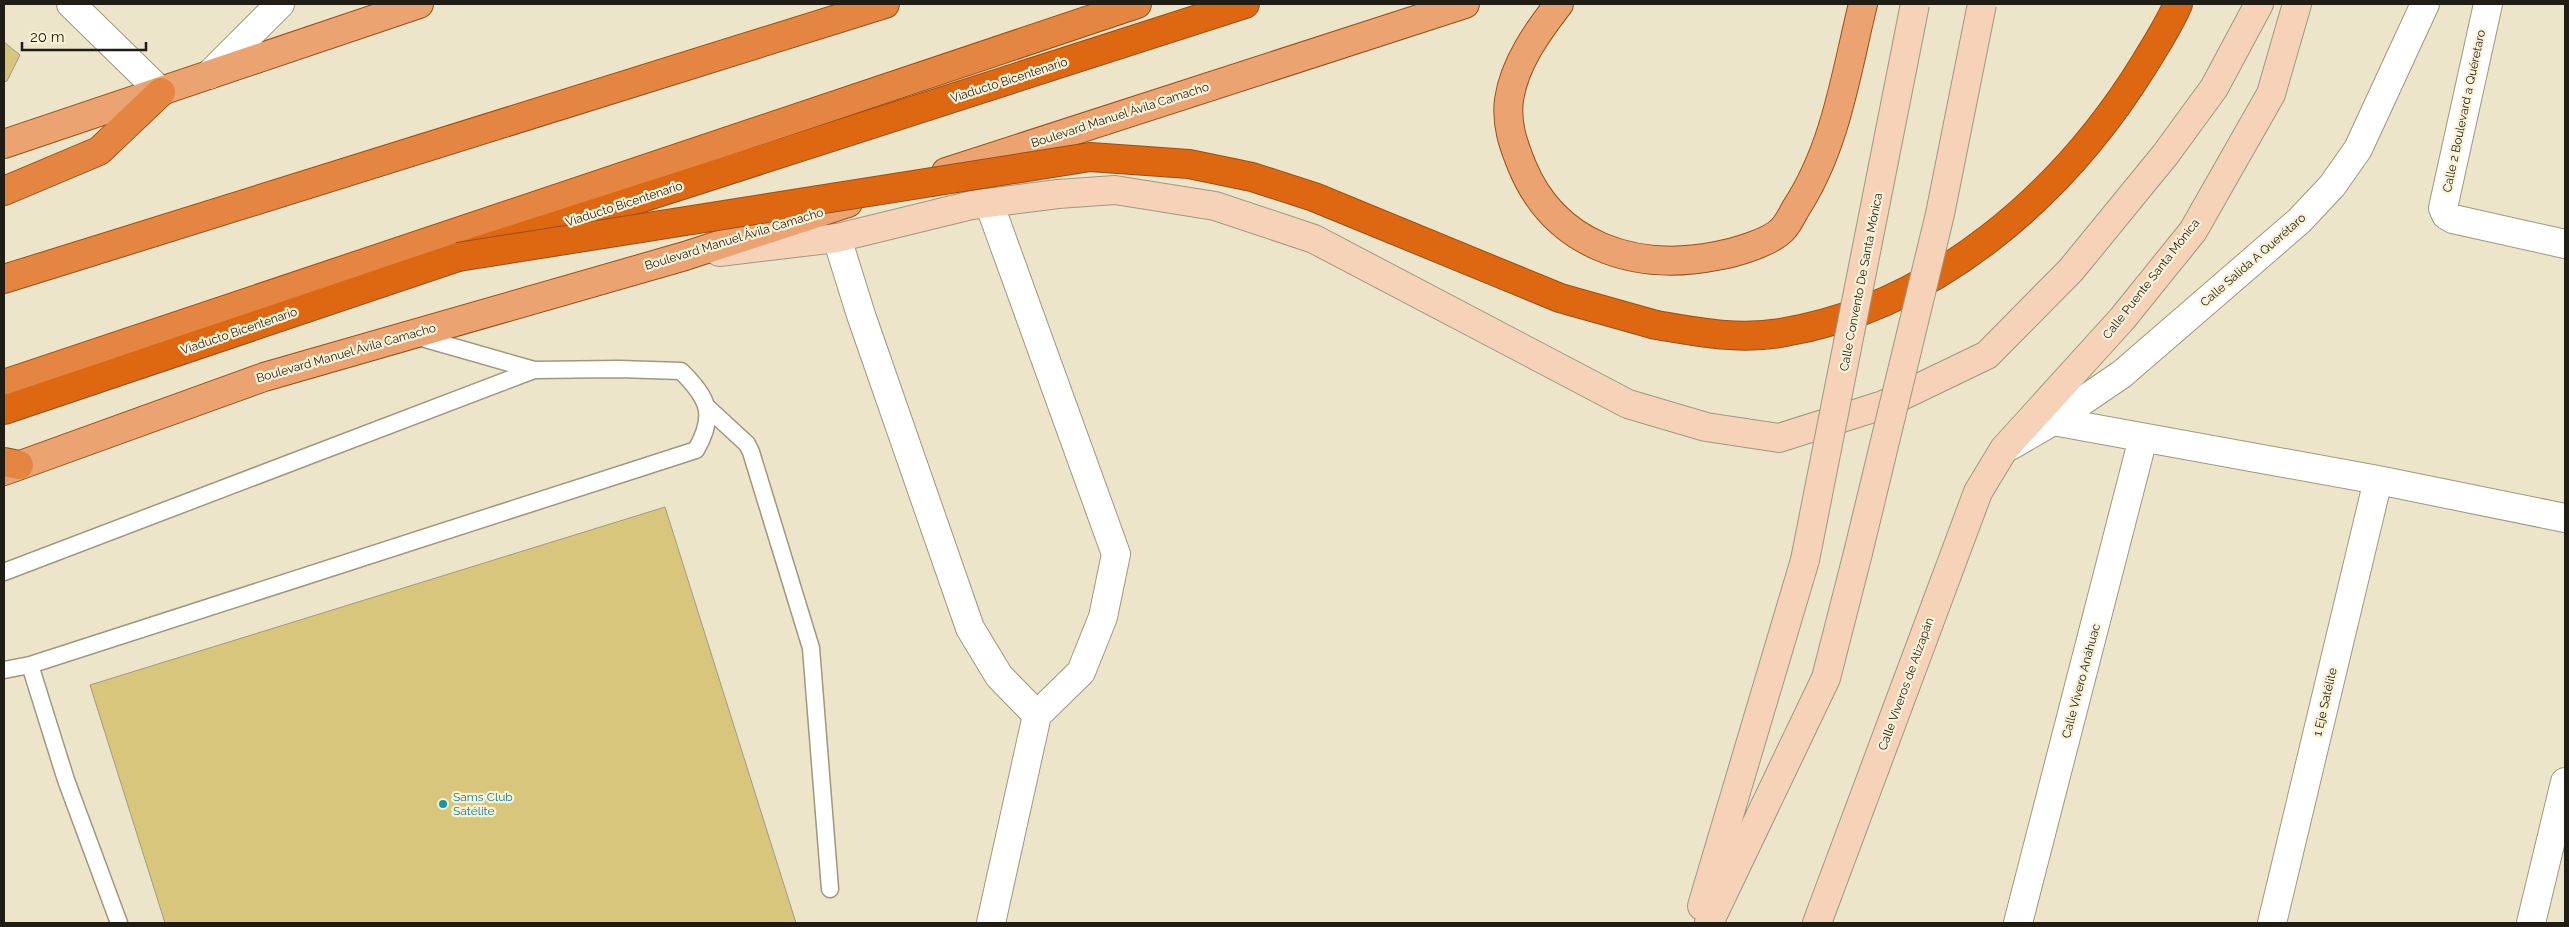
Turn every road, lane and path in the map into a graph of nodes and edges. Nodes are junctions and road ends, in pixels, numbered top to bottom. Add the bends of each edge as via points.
1 (71, 4) edge
2 (280, 4) edge
3 (419, 4) edge
4 (885, 4) edge
5 (1137, 4) edge
6 (1245, 4) edge
7 (1465, 4) edge
8 (1559, 4) edge
9 (1863, 4) edge
10 (1915, 4) edge
11 (1982, 4) edge
12 (2178, 4) edge
13 (2259, 4) edge
14 (2297, 4) edge
15 (2425, 4) edge
16 (2488, 4) edge
17 (209, 75) junction
18 (160, 92) junction
19 (4, 144) edge
20 (4, 191) edge
21 (989, 203) junction
22 (837, 238) junction
23 (2565, 244) edge
24 (685, 256) junction
25 (458, 257) junction
26 (4, 279) edge
27 (410, 334) junction
28 (534, 370) junction
29 (4, 384) edge
30 (708, 408) junction
31 (4, 410) edge
32 (2053, 421) junction
33 (2144, 438) junction
34 (2004, 449) junction
35 (9, 466) edge
36 (2378, 480) junction
37 (2565, 518) edge
38 (4, 572) edge
39 (30, 665) junction
40 (4, 670) edge
41 (1036, 715) junction
42 (2565, 782) edge
43 (830, 889) dead end
44 (119, 923) edge
45 (992, 923) edge
46 (1697, 923) edge
47 (1709, 923) edge
48 (1817, 923) edge
49 (2018, 923) edge
50 (2272, 923) edge
51 (2531, 923) edge

1 - 18 street
2 - 17 street
3 - 17 main road
4 - 26 highway
5 - 29 highway
6 - 25 highway, Viaducto Bicentenario, bridge
7 - 24 main road, Boulevard Manuel Ávila Camacho
8 - 9 main road via 1522,61 1509,100 1510,136 1526,176 1551,214 1588,242 1635,259 1689,262 1742,251 1782,231 1808,190 1830,142
10 - 46 main road, Calle Convento De Santa Mónica, bridge via 1805,560
11 - 47 main road, bridge via 1940,214 1826,678
12 - 25 highway, bridge via 2171,21 2126,93 2090,141 2032,203 1986,241 1895,298 1865,310 1779,333 1718,336 1656,325 1560,298 1314,197 1252,177 1190,164 1090,157
13 - 21 main road via 2214,88 2165,155 2071,270 1988,355 1882,404 1779,438 1706,427 1628,404 1314,239 1215,206 1115,190
14 - 34 main road, Calle Puente Santa Mónica via 2271,94 2193,231 2122,319
15 - 32 street, Calle Salida A Querétaro via 2358,149 2332,186 2299,221 2122,374
16 - 23 street, Calle 2 Boulevard a Quéretaro via 2443,208 2453,219
17 - 18 main road
18 - 19 main road
18 - 20 highway via 98,151
21 - 22 main road
21 - 41 street via 1116,554 1103,617 1081,672
22 - 24 main road
22 - 41 street via 970,628 999,676
24 - 27 main road, Boulevard Manuel Ávila Camacho
25 - 31 highway, Viaducto Bicentenario
27 - 28 lane
27 - 35 main road, Boulevard Manuel Ávila Camacho via 264,377
28 - 30 lane via 619,368 681,371 698,388
28 - 38 lane
30 - 39 lane via 707,431 696,450
30 - 43 lane via 747,444 751,452 812,648
32 - 33 street
32 - 34 street, Calle Salida A Querétaro
33 - 36 street
33 - 49 street, Calle Vivero Anáhuac
34 - 48 main road, Calle Viveros de Atizapán via 1978,492
36 - 37 street
36 - 50 street, 1 Eje Satélite
39 - 40 lane
39 - 44 lane via 66,780
41 - 45 street
42 - 51 street

